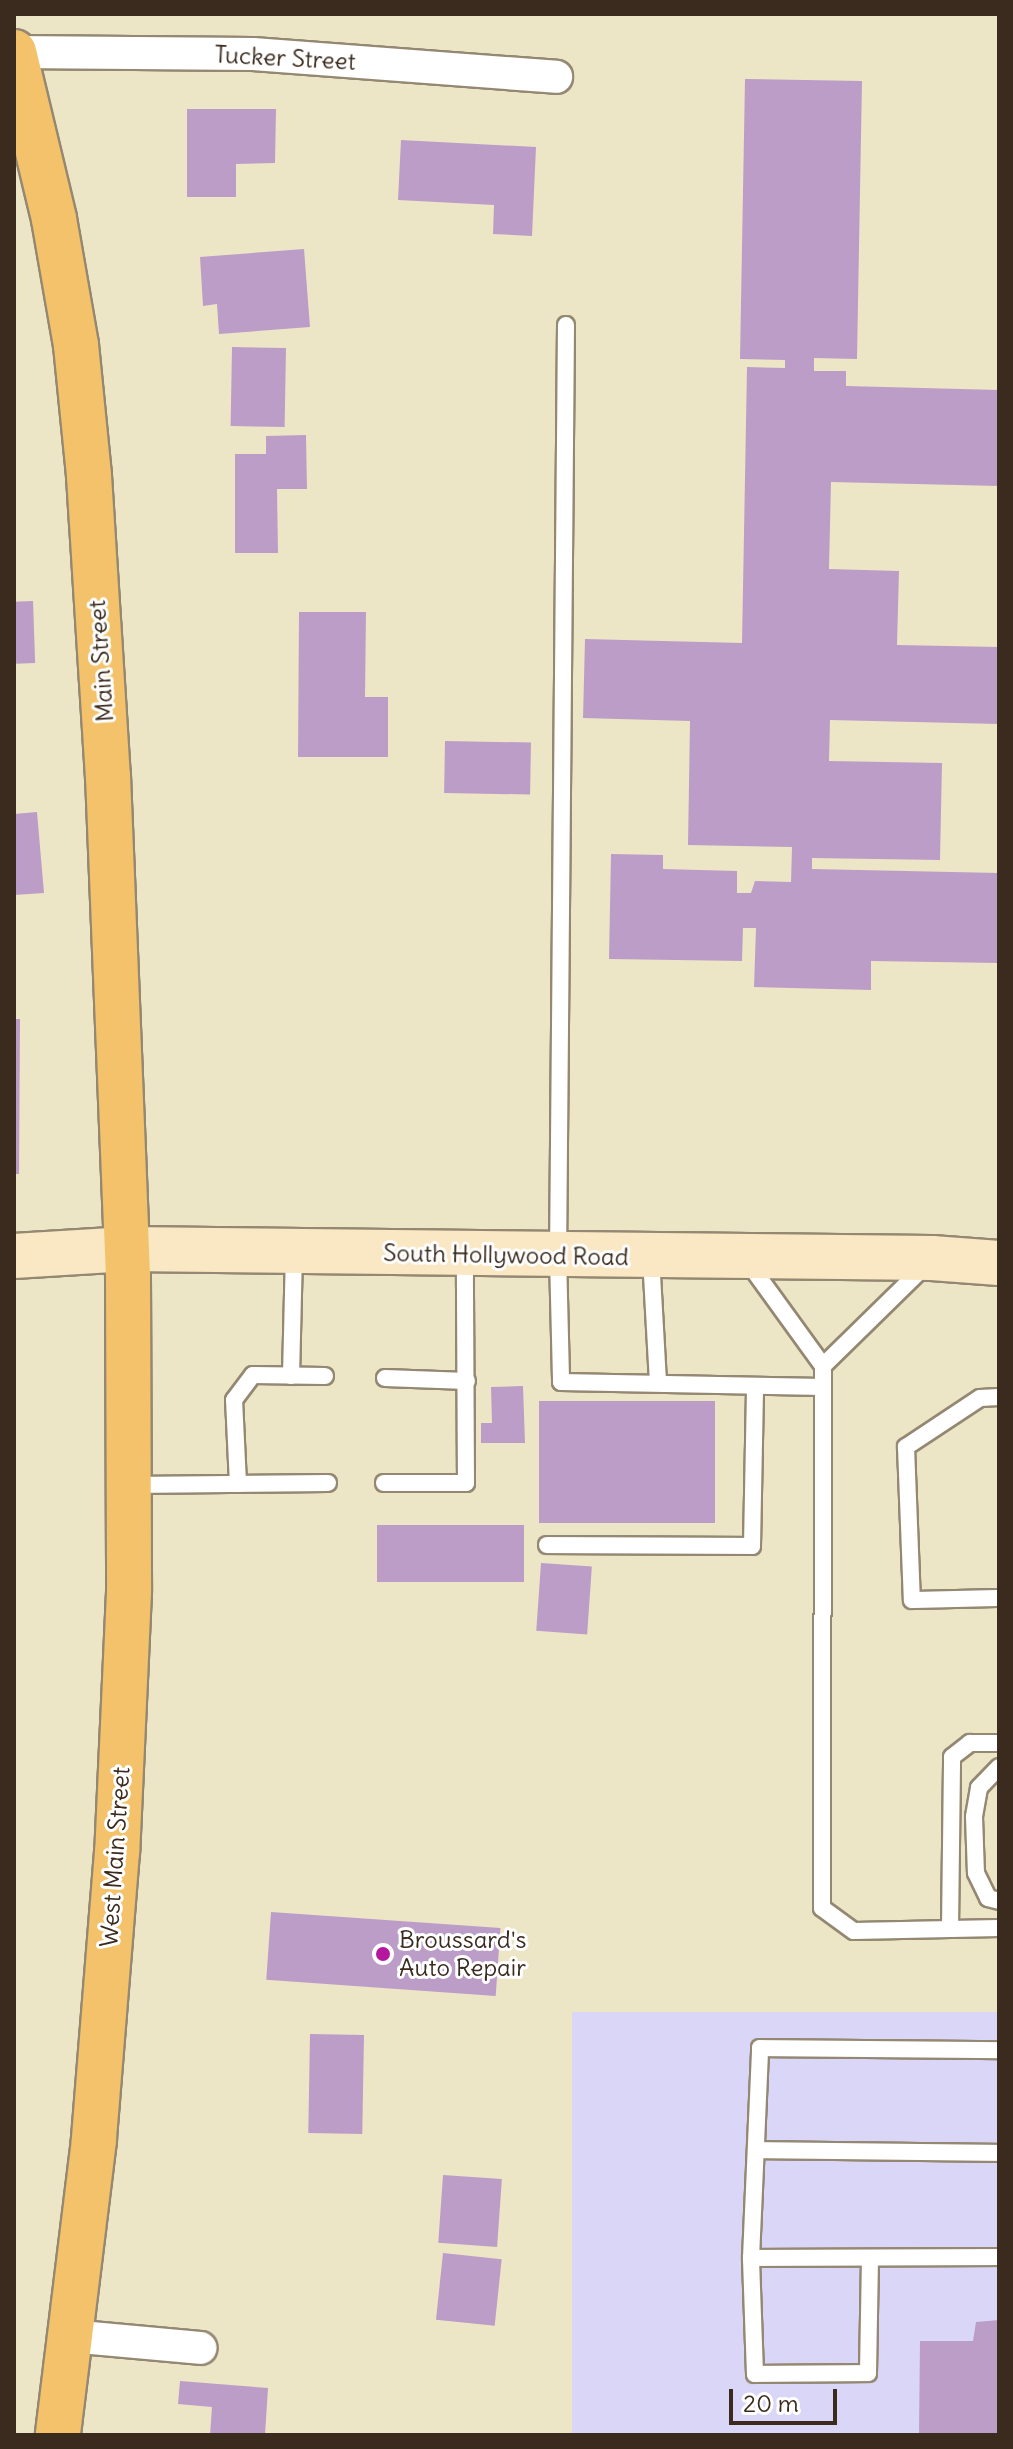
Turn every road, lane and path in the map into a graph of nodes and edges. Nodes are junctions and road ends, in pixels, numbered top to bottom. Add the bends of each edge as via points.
1 (14, 52) edge
2 (556, 77) dead end
3 (566, 325) dead end
4 (294, 1252) junction
5 (35, 1254) edge
6 (465, 1254) junction
7 (558, 1256) junction
8 (651, 1257) junction
9 (745, 1258) junction
10 (932, 1258) junction
11 (128, 1263) junction
12 (999, 1263) edge
13 (823, 1366) junction
14 (291, 1376) junction
15 (325, 1376) dead end
16 (385, 1378) dead end
17 (467, 1381) junction
18 (658, 1382) junction
19 (755, 1386) junction
20 (823, 1387) junction
21 (999, 1397) edge
22 (328, 1483) dead end
23 (384, 1483) dead end
24 (238, 1484) junction
25 (129, 1485) junction
26 (547, 1545) dead end
27 (999, 1598) edge
28 (999, 1743) edge
29 (999, 1767) edge
30 (999, 1901) edge
31 (950, 1928) junction
32 (999, 1928) edge
33 (999, 2050) edge
34 (756, 2150) junction
35 (999, 2153) edge
36 (999, 2257) edge
37 (751, 2258) junction
38 (870, 2258) junction
39 (69, 2336) junction
40 (200, 2348) dead end
41 (58, 2435) edge

1 - 2 street, Tucker Street via 253,54
1 - 11 main road, Main Street via 57,235 76,345 89,476 108,776
3 - 7 lane
4 - 6 main road, South Hollywood Road
4 - 11 main road, South Hollywood Road
4 - 14 lane
5 - 11 main road, South Hollywood Road
6 - 7 main road, South Hollywood Road
6 - 17 lane
7 - 8 main road, South Hollywood Road
7 - 18 lane via 561,1382
8 - 9 main road, South Hollywood Road
8 - 18 lane
9 - 10 main road, South Hollywood Road
9 - 13 lane
10 - 12 main road, South Hollywood Road
10 - 13 lane
11 - 25 main road, West Main Street
13 - 20 lane
14 - 15 lane
14 - 24 lane via 253,1375 234,1400
16 - 17 lane
17 - 23 lane via 466,1483
18 - 19 lane
19 - 20 lane
19 - 26 lane via 752,1546
20 - 31 lane via 822,1908 854,1931
21 - 27 lane via 980,1398 906,1447 912,1600
22 - 24 lane
24 - 25 lane
25 - 39 main road, West Main Street via 117,1852 94,2140
28 - 31 lane via 970,1743 952,1757
29 - 30 lane via 979,1788 974,1817 976,1873 988,1898
31 - 32 lane
33 - 34 lane via 760,2048
34 - 35 lane
34 - 37 lane
36 - 38 lane
37 - 38 lane
37 - 38 lane via 755,2374 868,2373
39 - 40 street
39 - 41 main road, West Main Street

